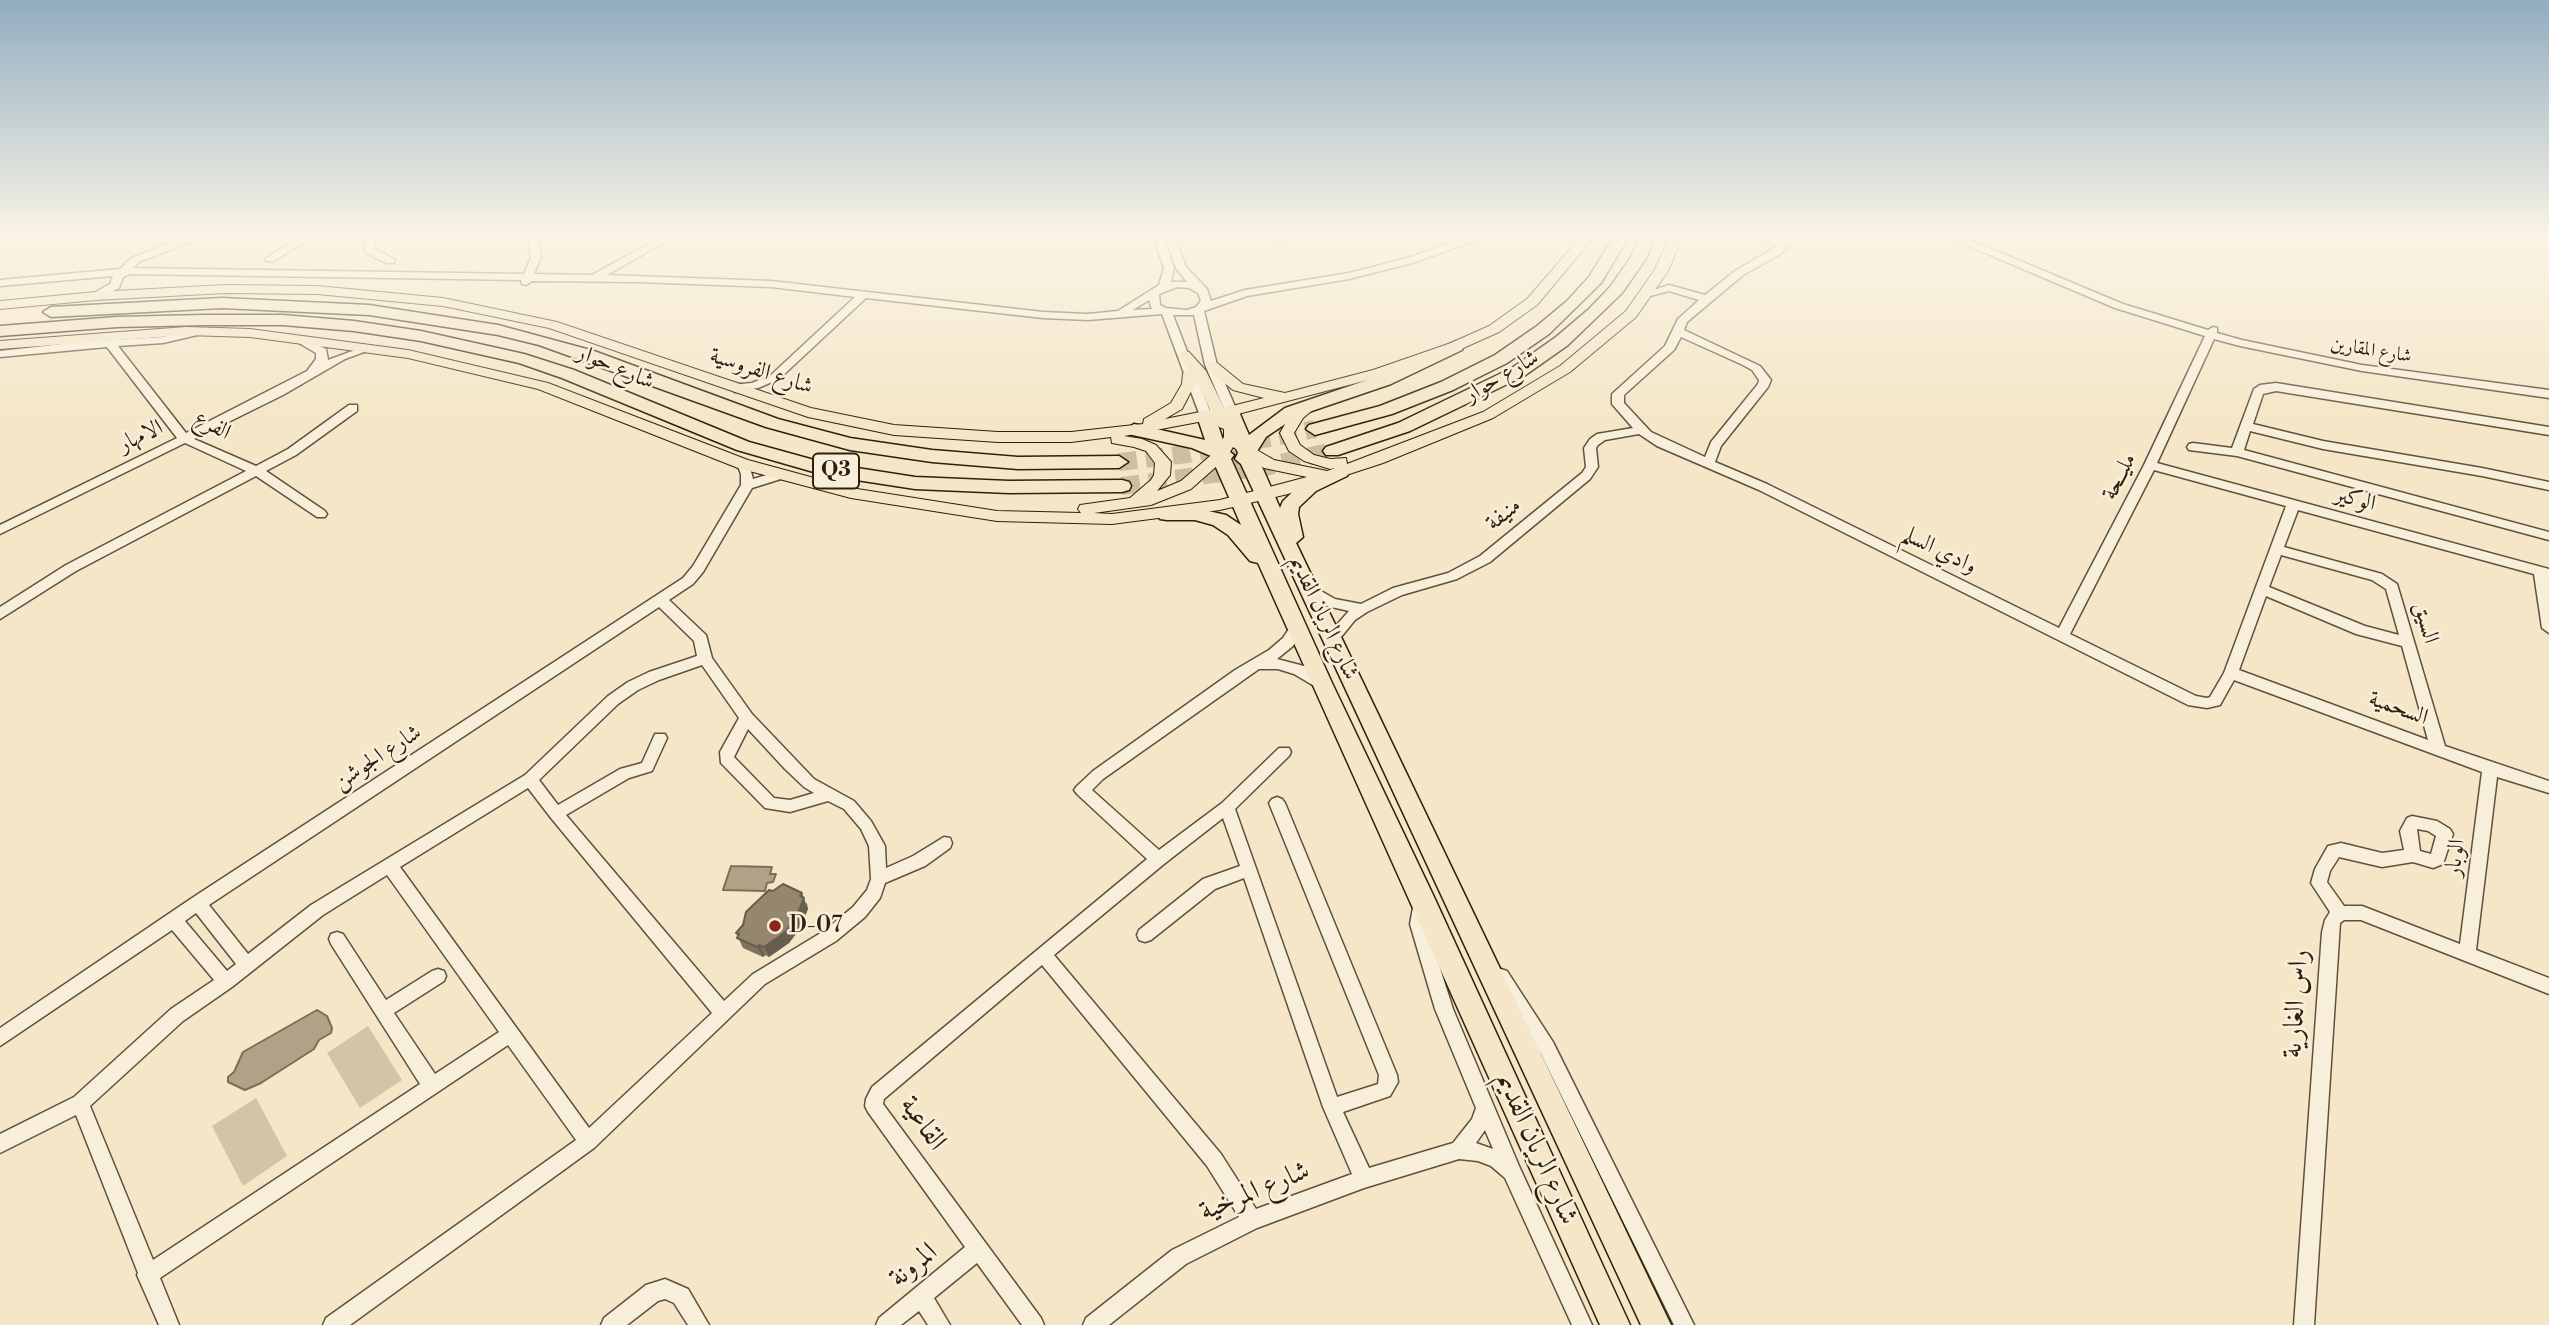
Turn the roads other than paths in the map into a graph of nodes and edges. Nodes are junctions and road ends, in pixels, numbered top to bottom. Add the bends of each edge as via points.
1 (55, 300) edge
2 (383, 300) edge
3 (414, 300) edge
4 (843, 300) edge
5 (857, 300) edge
6 (914, 300) edge
7 (1144, 300) edge
8 (1154, 300) edge
9 (1206, 300) edge
10 (1225, 300) edge
11 (1534, 300) edge
12 (1577, 300) edge
13 (1606, 300) edge
14 (1642, 300) edge
15 (1706, 300) edge
16 (2103, 300) edge
17 (2119, 300) edge
18 (0, 305) edge
19 (1199, 309) junction
20 (1165, 312) junction
21 (838, 316) junction
22 (1112, 316) junction
23 (0, 317) edge
24 (0, 331) edge
25 (202, 331) junction
26 (1679, 332) junction
27 (250, 333) junction
28 (2212, 333) junction
29 (303, 341) junction
30 (110, 343) junction
31 (0, 345) edge
32 (1456, 346) joint
33 (366, 349) junction
34 (0, 354) edge
35 (1184, 355) junction
36 (1211, 365) junction
37 (568, 373) junction
38 (1190, 373) junction
39 (646, 377) junction
40 (775, 377) junction
41 (300, 380) junction
42 (735, 388) junction
43 (2549, 393) edge
44 (1308, 398) junction
45 (774, 401) junction
46 (353, 408) dead end
47 (1219, 414) junction
48 (2245, 426) junction
49 (1315, 429) tunnel mouth
50 (1134, 430) junction
51 (1642, 430) junction
52 (2549, 431) edge
53 (1231, 437) junction
54 (1071, 438) junction
55 (186, 439) junction
56 (1422, 443) junction
57 (2193, 447) dead end
58 (1332, 451) tunnel mouth
59 (2237, 452) junction
60 (1220, 453) junction
61 (1119, 462) tunnel mouth
62 (1709, 462) junction
63 (743, 464) junction
64 (1248, 465) junction
65 (2150, 465) junction
66 (258, 471) junction
67 (1340, 472) junction
68 (780, 475) junction
69 (747, 485) junction
70 (1122, 486) tunnel mouth
71 (2549, 486) edge
72 (1265, 494) junction
73 (1239, 500) junction
74 (1130, 505) junction
75 (2293, 505) junction
76 (963, 510) junction
77 (321, 514) dead end
78 (1167, 514) junction
79 (0, 530) edge
80 (2549, 536) edge
81 (2276, 549) junction
82 (2544, 573) edge
83 (1275, 576) junction
84 (1304, 580) junction
85 (2261, 590) junction
86 (661, 601) junction
87 (1362, 609) junction
88 (0, 614) edge
89 (1297, 628) junction
90 (2549, 628) edge
91 (2062, 636) junction
92 (1332, 638) junction
93 (2406, 642) junction
94 (705, 659) junction
95 (1256, 664) junction
96 (2231, 673) junction
97 (1321, 683) junction
98 (747, 718) junction
99 (660, 738) dead end
100 (2438, 748) junction
101 (1284, 752) dead end
102 (2490, 769) junction
103 (530, 779) junction
104 (2549, 787) edge
105 (831, 794) junction
106 (1277, 803) dead end
107 (1227, 807) junction
108 (556, 814) junction
109 (944, 843) dead end
110 (2413, 855) dead end
111 (1158, 859) junction
112 (390, 866) junction
113 (1249, 869) junction
114 (879, 879) junction
115 (1423, 897) junction
116 (198, 903) junction
117 (2340, 913) junction
118 (174, 920) junction
119 (1465, 920) junction
120 (1145, 935) dead end
121 (337, 939) dead end
122 (1043, 954) junction
123 (2468, 954) junction
124 (246, 964) junction
125 (438, 975) dead end
126 (226, 982) junction
127 (2549, 986) edge
128 (383, 1011) junction
129 (722, 1012) junction
130 (509, 1035) junction
131 (0, 1038) edge
132 (432, 1086) junction
133 (80, 1103) junction
134 (1332, 1107) junction
135 (1485, 1108) junction
136 (588, 1142) junction
137 (0, 1143) edge
138 (1459, 1150) junction
139 (1512, 1172) junction
140 (1364, 1179) junction
141 (1252, 1220) junction
142 (978, 1249) junction
143 (147, 1275) junction
144 (921, 1297) junction
145 (169, 1325) edge
146 (333, 1325) edge
147 (611, 1325) edge
148 (699, 1325) edge
149 (886, 1325) edge
150 (940, 1325) edge
151 (1034, 1325) edge
152 (1093, 1325) edge
153 (1582, 1325) edge
154 (1615, 1325) edge
155 (1656, 1325) edge
156 (1684, 1325) edge
157 (2304, 1325) edge

1 - 18 main road, شارع الفروسية
2 - 39 highway via 519,321 594,347
3 - 42 main road, شارع الفروسية via 552,325
4 - 21 street
5 - 21 street
6 - 22 street via 1044,315
7 - 22 street
8 - 20 street, شارع الريان القديم via 1155,306
9 - 19 street
10 - 19 street
11 - 32 main road, شارع حوار via 1494,329
12 - 49 highway, شارع حوار via 1501,359 1447,386 1386,411
13 - 58 highway, شارع حوار via 1562,341 1518,372 1404,427
14 - 56 main road, شارع حوار via 1565,369 1488,415
15 - 26 street, وادي السلم via 1682,321
16 - 28 street, شارع المقارين
17 - 28 street, شارع المقارين
19 - 20 street
19 - 36 street, شارع الريان القديم
20 - 22 street
20 - 35 street, شارع الريان القديم
21 - 40 street
23 - 39 highway, شارع حوار / Q3 via 132,305 222,303 369,310 498,330
24 - 37 highway, شارع حوار / Q3 via 117,322 283,320 421,336 491,350
25 - 27 main road
25 - 30 street via 163,340
25 - 31 main road
26 - 51 street, وادي السلم via 1670,348 1618,394 1618,404
26 - 62 street via 1756,368 1765,380 1716,445
27 - 29 main road
27 - 37 highway via 372,343
28 - 43 street, شارع المقارين via 2331,363
28 - 65 street, مليــحة
29 - 33 main road
29 - 41 street, الامهار via 316,346 323,356
30 - 34 street
30 - 55 street, الفرع
32 - 44 highway via 1385,380
33 - 41 street, الامهار
33 - 63 main road via 440,360 543,386
35 - 38 street, شارع الريان القديم
35 - 47 main road via 1201,374
36 - 44 main road via 1251,392
36 - 47 street, شارع الريان القديم
37 - 70 highway, شارع حوار / Q3 via 743,446 824,469 915,483
38 - 47 street, شارع الريان القديم
38 - 50 main road via 1177,406
39 - 61 highway, شارع حوار / Q3 via 772,423 850,444 1018,463
40 - 42 street
40 - 45 street via 769,390
41 - 55 street, الامهار
42 - 45 main road, شارع الفروسية
44 - 47 main road, شارع الفروسية
44 - 56 main road via 1287,433 1293,448 1309,458 1330,464
44 - 64 highway via 1252,442
45 - 54 main road, شارع الفروسية via 894,430
46 - 66 street
47 - 50 main road, شارع الفروسية
47 - 53 main road
47 - 60 highway, شارع الريان القديم
47 - 64 highway, شارع الريان القديم
48 - 52 street via 2258,392 2276,387
48 - 59 street
48 - 71 street
50 - 54 main road, شارع الفروسية
50 - 60 highway
51 - 62 street, وادي السلم via 1661,443
51 - 87 street, منيفة via 1594,442 1590,448 1592,467 1586,476 1485,559
53 - 60 main road
53 - 64 main road
54 - 74 main road via 1138,442 1158,454 1162,475
55 - 66 street, الفرع
55 - 79 street, الامهار
56 - 67 main road, شارع حوار
57 - 59 street
59 - 80 street
60 - 64 highway
60 - 73 highway, شارع الريان القديم
60 - 74 main road via 1195,479 1175,491
62 - 91 street, وادي السلم
63 - 68 main road
63 - 69 street
64 - 67 main road
64 - 72 highway, شارع الريان القديم
64 - 73 highway
65 - 75 street, الوكير
65 - 91 street, مليــحة
66 - 77 street, الفرع
66 - 88 street via 71,568
67 - 72 main road
67 - 84 highway via 1310,487 1290,505 1288,514
68 - 69 street
68 - 76 main road via 850,493
69 - 86 street, شارع الجوشن via 698,569
72 - 73 main road
72 - 84 highway, شارع الريان القديم
73 - 78 main road
73 - 83 highway, شارع الريان القديم
74 - 76 main road
75 - 81 street
75 - 82 street, الوكير
76 - 78 main road via 1075,520
78 - 83 highway via 1203,515 1227,524
81 - 85 street
81 - 93 street, السيق via 2386,581 2392,587
82 - 90 street
83 - 89 highway, شارع الريان القديم
84 - 87 street via 1332,603
84 - 92 highway, شارع الريان القديم
85 - 93 street via 2361,630
85 - 96 street
86 - 94 street via 701,639
86 - 116 street, شارع الجوشن
87 - 92 street, منيفة
89 - 95 street via 1288,642
89 - 97 highway, شارع الريان القديم
91 - 96 street, وادي السلم via 2193,701 2207,703 2217,698
92 - 119 highway, شارع الريان القديم
93 - 100 street, السيق
94 - 98 street
94 - 103 street via 633,686
95 - 97 street via 1299,670
95 - 111 street via 1082,790
96 - 100 street, السحمية
97 - 115 highway, شارع الريان القديم
98 - 105 street via 790,765
98 - 105 street via 726,759 770,804 790,806
99 - 108 street via 647,767 625,773
100 - 102 street, السحمية
101 - 107 street, القاعية
102 - 104 street, السحمية
102 - 123 street, الوبار
103 - 108 street
103 - 112 street
105 - 114 street via 849,805 866,825 877,846
106 - 134 street via 1388,1074 1384,1090
107 - 111 street, القاعية
107 - 113 street
108 - 129 street
109 - 114 street via 919,861
110 - 117 street via 2392,860 2334,851 2319,883
111 - 122 street, القاعية
112 - 124 street via 317,910
112 - 130 street
113 - 120 street via 1209,884
113 - 134 street
114 - 129 street via 859,912 830,936 759,979
115 - 135 street, شارع الريان القديم via 1418,924 1444,1009
115 - 154 highway, شارع الريان القديم
116 - 118 street, شارع الجوشن
116 - 124 street
117 - 123 street via 2362,913
117 - 157 street, راس الغارية via 2330,932
118 - 126 street
118 - 131 street, شارع الجوشن
119 - 155 highway, شارع الريان القديم
119 - 156 street, شارع الريان القديم via 1547,1048
121 - 128 street
122 - 141 street via 1214,1160
122 - 142 street, القاعية via 878,1093 874,1103
123 - 127 street
124 - 126 street
125 - 128 street
126 - 133 street via 177,1015
128 - 132 street
129 - 136 street
130 - 132 street
130 - 136 street
132 - 143 street
133 - 137 street
133 - 143 street
134 - 140 street
135 - 138 street
135 - 139 street, شارع الريان القديم
136 - 146 street
138 - 139 street, شارع المرخية via 1497,1159
138 - 140 street, شارع المرخية
139 - 153 street, شارع الريان القديم
140 - 141 street, شارع المرخية
141 - 152 street, شارع المرخية via 1179,1256
142 - 144 street, المرونة
142 - 151 street, القاعية
143 - 145 street
144 - 149 street, المرونة
144 - 150 street
147 - 148 street via 653,1292 674,1291

